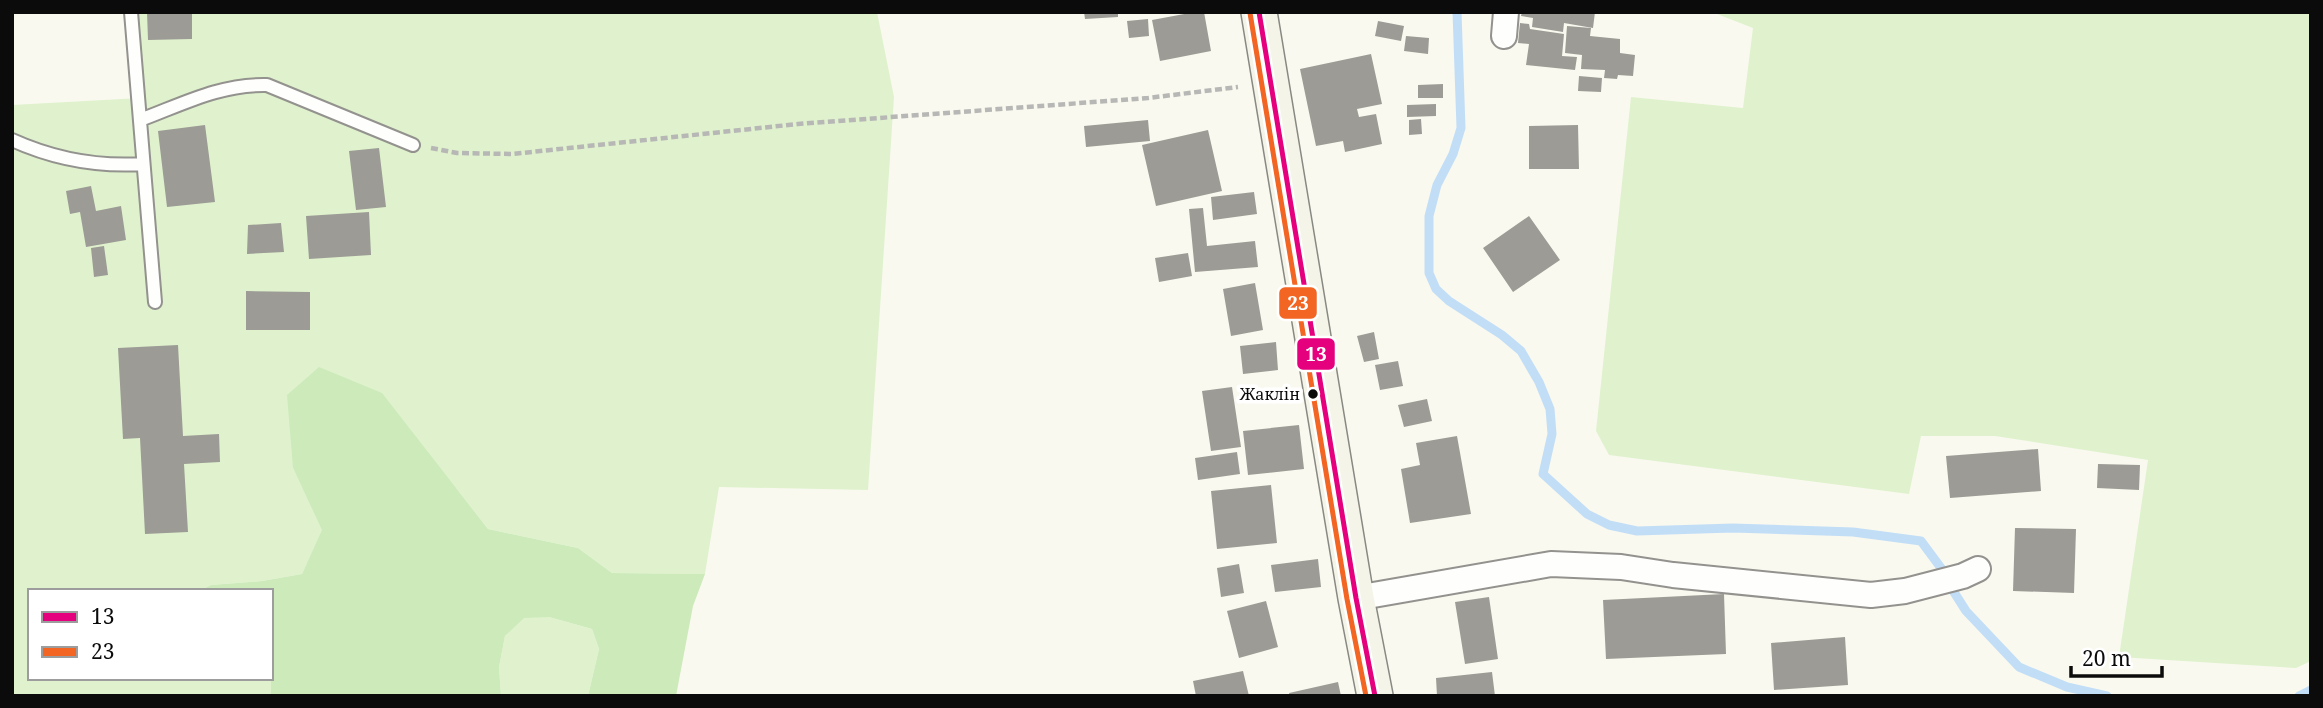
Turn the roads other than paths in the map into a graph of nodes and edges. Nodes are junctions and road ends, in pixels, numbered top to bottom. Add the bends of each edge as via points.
1 (131, 12) edge
2 (1259, 12) edge
3 (140, 120) junction
4 (12, 140) edge
5 (413, 145) road end
6 (144, 164) junction
7 (155, 302) dead end
8 (1978, 569) dead end
9 (1356, 598) junction
10 (1375, 696) edge

1 - 3 lane
2 - 9 main road
3 - 5 lane via 225,88 267,85
3 - 6 lane
4 - 6 lane via 68,160 114,166
6 - 7 lane
8 - 9 street via 1917,588 1871,595 1621,566 1551,564
9 - 10 main road

